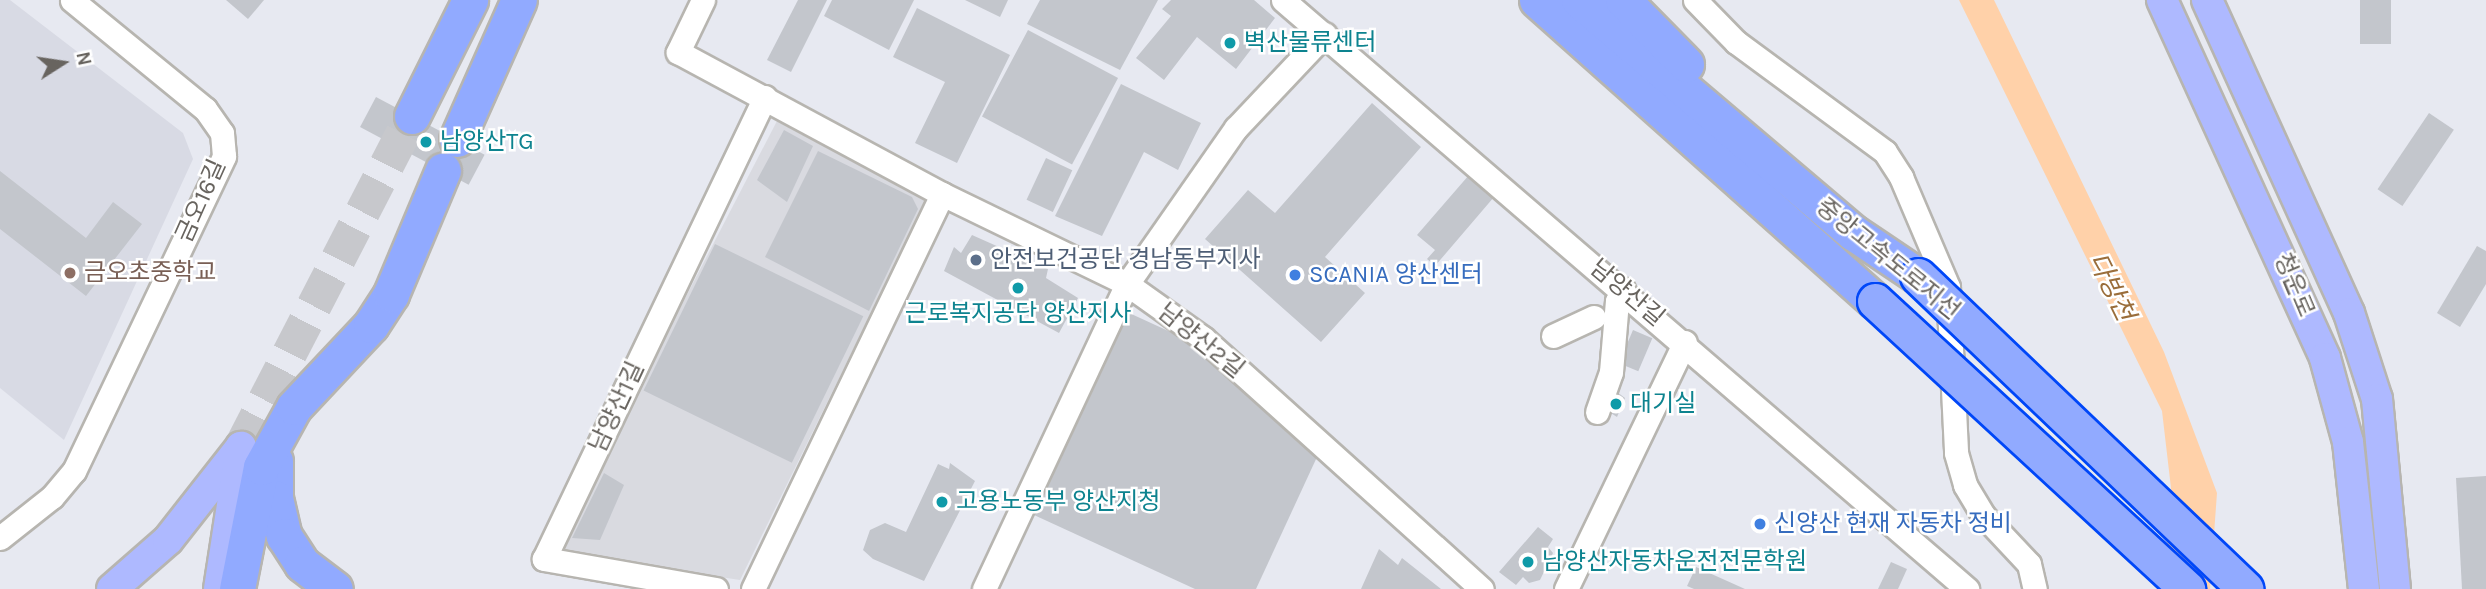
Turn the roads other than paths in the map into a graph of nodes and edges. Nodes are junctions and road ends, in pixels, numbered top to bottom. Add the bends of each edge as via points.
1 (72, 0) edge
2 (470, 0) edge
3 (519, 0) edge
4 (703, 0) edge
5 (1283, 0) edge
6 (1537, 0) edge
7 (1579, 0) edge
8 (1622, 0) edge
9 (1695, 0) edge
10 (2162, 0) edge
11 (2207, 0) edge
12 (1325, 34) junction
13 (765, 97) junction
14 (412, 116) tunnel mouth
15 (942, 194) junction
16 (1854, 233) junction
17 (1126, 284) junction
18 (1623, 290) junction
19 (1594, 317) dead end
20 (1553, 337) dead end
21 (1685, 342) junction
22 (294, 407) junction
23 (1597, 412) dead end
24 (0, 538) edge
25 (112, 589) edge
26 (219, 589) edge
27 (237, 589) edge
28 (335, 589) edge
29 (716, 589) edge
30 (753, 589) edge
31 (984, 589) edge
32 (1482, 589) edge
33 (1566, 589) edge
34 (1968, 589) edge
35 (2035, 589) edge
36 (2187, 589) edge
37 (2245, 589) edge
38 (2364, 589) edge
39 (2395, 589) edge

1 - 24 street, 금오16길 via 205,109 222,133 225,156 74,471 52,498
2 - 14 highway
3 - 22 highway via 391,294 371,325
4 - 13 street, 남양산2길 via 678,52
5 - 12 street, 남양산길
6 - 36 highway, 중앙고속도로지선, bridge via 1875,301
7 - 16 highway, 중앙고속도로지선
8 - 16 highway
9 - 35 street via 1736,42 1885,152 1901,177 1948,287 1956,453 1965,485 1983,515 2029,564
10 - 38 main road, 청운로 via 2325,358 2348,442
11 - 39 main road, 청운로 via 2349,313 2376,399
12 - 17 street via 1236,128
12 - 18 street, 남양산길
13 - 15 street, 남양산2길
13 - 29 street, 남양산1길 via 544,559
15 - 17 street, 남양산2길
15 - 30 street
16 - 37 highway, 중앙고속도로지선, bridge via 1918,276
17 - 31 street
17 - 32 street, 남양산2길 via 1203,338
18 - 21 street, 남양산길
18 - 23 street via 1617,301 1611,372
19 - 20 street
21 - 33 street
21 - 34 street, 남양산길
22 - 27 highway via 261,467
22 - 28 highway via 274,462 275,498 284,536 302,564
25 - 26 main road via 168,540 241,447

